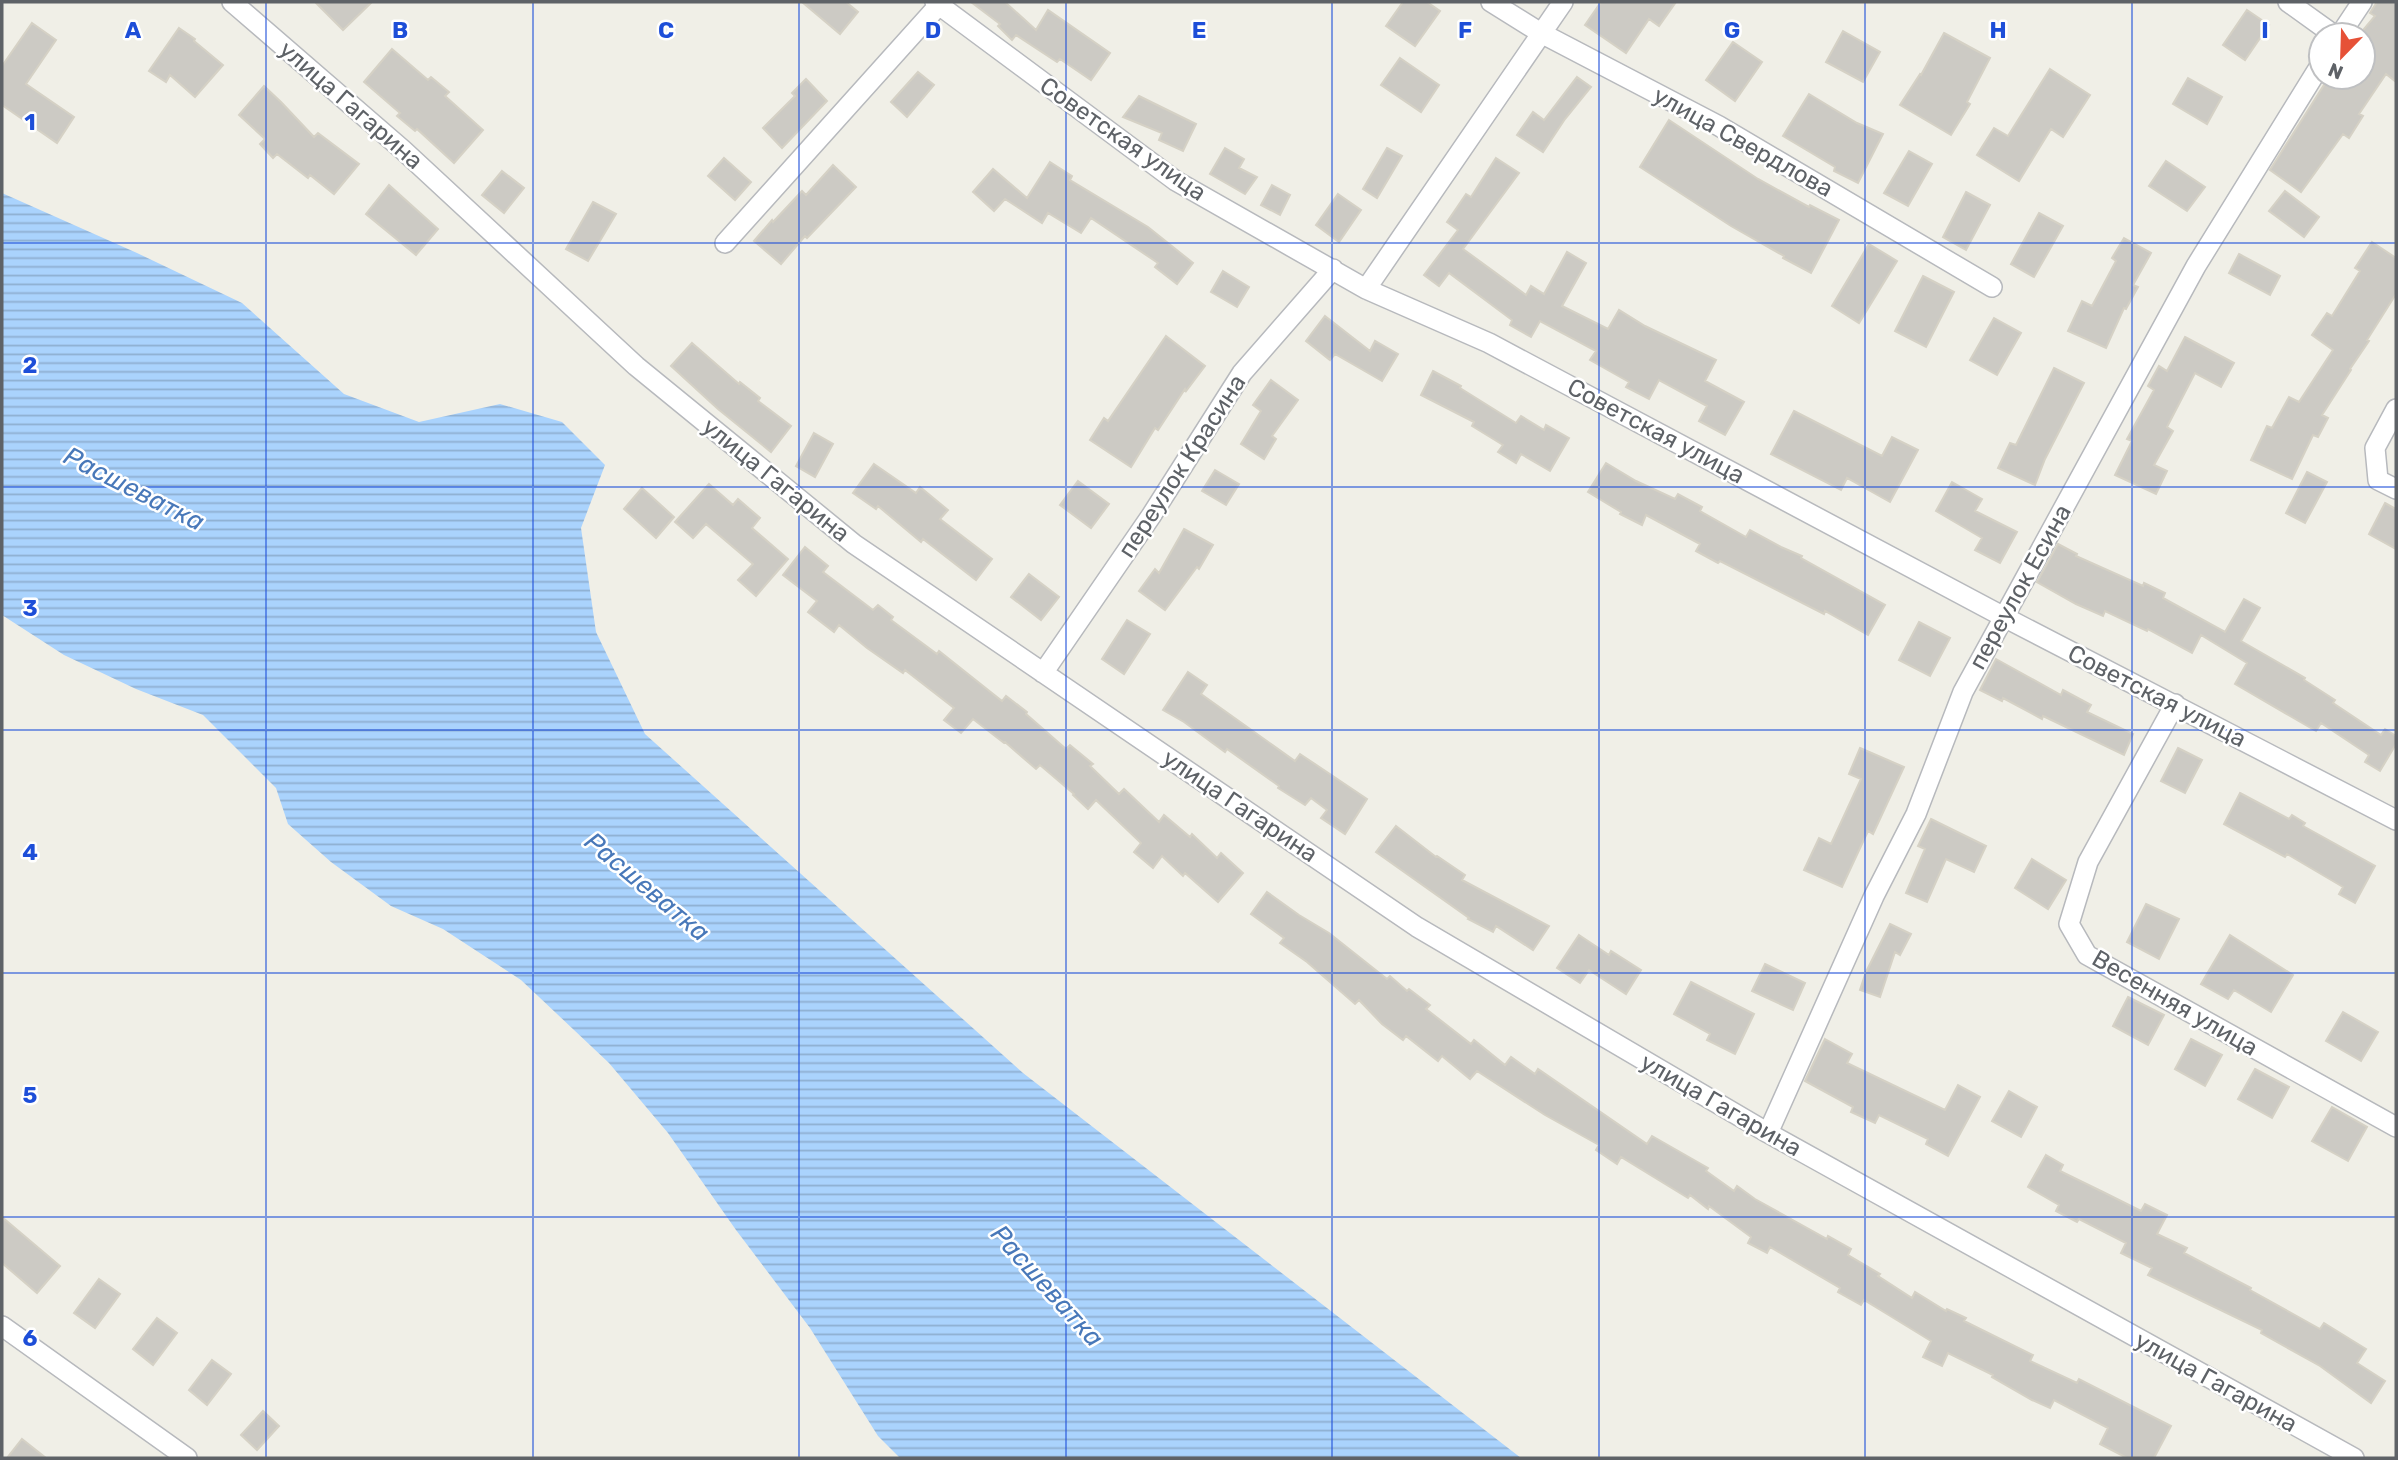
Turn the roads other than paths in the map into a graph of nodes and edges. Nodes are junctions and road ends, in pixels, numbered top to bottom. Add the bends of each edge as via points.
1 (232, 2) edge
2 (1491, 2) edge
3 (1563, 2) edge
4 (2288, 2) edge
5 (2362, 2) edge
6 (937, 3) edge
7 (2316, 21) edge
8 (2348, 21) edge
9 (1541, 33) junction
10 (2307, 88) edge
11 (725, 243) dead end
12 (1334, 269) junction
13 (1992, 287) dead end
14 (1367, 289) junction
15 (2396, 409) edge
16 (2396, 489) edge
17 (2004, 617) junction
18 (1043, 673) junction
19 (2175, 704) junction
20 (2396, 820) edge
21 (2396, 1127) edge
22 (1768, 1133) junction
23 (2, 1326) edge
24 (187, 1458) edge
25 (2354, 1458) edge

1 - 18 street, улица Гагарина via 403,150 636,366 853,544
2 - 9 street, улица Свердлова
3 - 9 street
4 - 7 street
5 - 8 street
6 - 11 street, Советская улица
6 - 12 street, Советская улица via 1176,181
9 - 13 street, улица Свердлова via 1718,126
9 - 14 street
10 - 17 street, переулок Есина via 2196,266
12 - 14 street, Советская улица
12 - 18 street, переулок Красина via 1242,373
14 - 17 street, Советская улица via 1489,343
15 - 16 street via 2375,448 2378,480
17 - 19 street, Советская улица
17 - 22 street, переулок Есина via 1963,692 1916,814 1874,896
18 - 22 street, улица Гагарина via 1417,927
19 - 20 street, Советская улица
19 - 21 street, Весенняя улица via 2088,862 2069,924 2087,955
22 - 25 street, улица Гагарина
23 - 24 street

